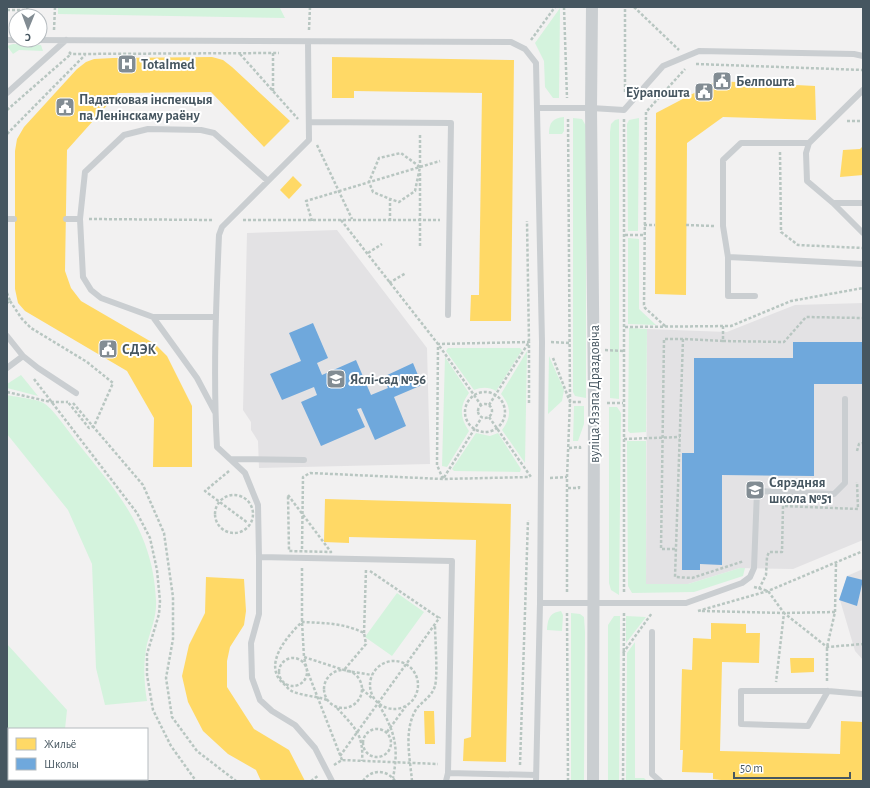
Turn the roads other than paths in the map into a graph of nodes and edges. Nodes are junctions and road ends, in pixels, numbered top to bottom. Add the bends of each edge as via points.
1 (592, 7) edge
2 (48, 40) edge
3 (66, 40) junction
4 (308, 42) junction
5 (863, 56) edge
6 (863, 90) edge
7 (7, 93) edge
8 (537, 108) junction
9 (591, 108) junction
10 (309, 122) junction
11 (809, 144) junction
12 (268, 181) junction
13 (863, 202) edge
14 (833, 203) junction
15 (7, 219) edge
16 (14, 219) dead end
17 (66, 219) dead end
18 (80, 219) junction
19 (863, 233) edge
20 (728, 257) junction
21 (863, 264) edge
22 (755, 296) dead end
23 (448, 315) dead end
24 (153, 316) junction
25 (215, 317) junction
26 (7, 336) edge
27 (23, 356) junction
28 (7, 368) edge
29 (76, 393) dead end
30 (845, 399) dead end
31 (215, 413) junction
32 (230, 459) junction
33 (304, 460) dead end
34 (259, 557) junction
35 (540, 603) junction
36 (592, 603) junction
37 (652, 632) dead end
38 (828, 691) junction
39 (863, 694) edge
40 (448, 773) junction
41 (536, 778) edge
42 (332, 781) edge
43 (446, 781) edge
44 (593, 781) edge
45 (660, 781) edge

1 - 9 street, вуліца Язэпа Драздовіча
2 - 3 lane
3 - 4 lane
3 - 7 lane
4 - 8 lane via 511,42 525,49 536,63
4 - 10 lane
5 - 9 lane via 699,51 663,66 624,110
6 - 11 lane
8 - 9 lane
8 - 35 lane via 542,342
9 - 36 street, вуліца Язэпа Драздовіча via 594,350
10 - 12 lane via 309,140
10 - 23 lane via 451,124
11 - 14 lane via 806,153 807,181
11 - 20 lane via 741,143 723,160 723,226
12 - 18 lane via 214,133 201,130 148,129 124,135 85,172
12 - 25 lane via 229,220 219,235
13 - 14 lane
14 - 19 lane
15 - 16 lane
17 - 18 lane
18 - 24 lane via 82,277 91,290 101,298
20 - 21 lane
20 - 22 lane via 728,296
24 - 25 lane
24 - 31 lane via 197,378
25 - 31 lane
26 - 27 lane
27 - 28 lane
27 - 29 lane
30 - 36 lane via 845,483 834,494 757,491 754,568 750,577 742,583 686,603
31 - 32 lane via 217,447
32 - 33 lane
32 - 34 lane via 245,473 258,505
34 - 40 lane via 452,561
34 - 42 lane via 259,614 251,644 252,678 260,700 295,725 315,748
35 - 36 lane
35 - 41 lane
36 - 44 street, вуліца Язэпа Драздовіча
37 - 45 lane via 652,774
38 - 38 lane via 808,726 741,724 741,691
38 - 39 lane
40 - 41 lane via 520,774
40 - 43 lane

